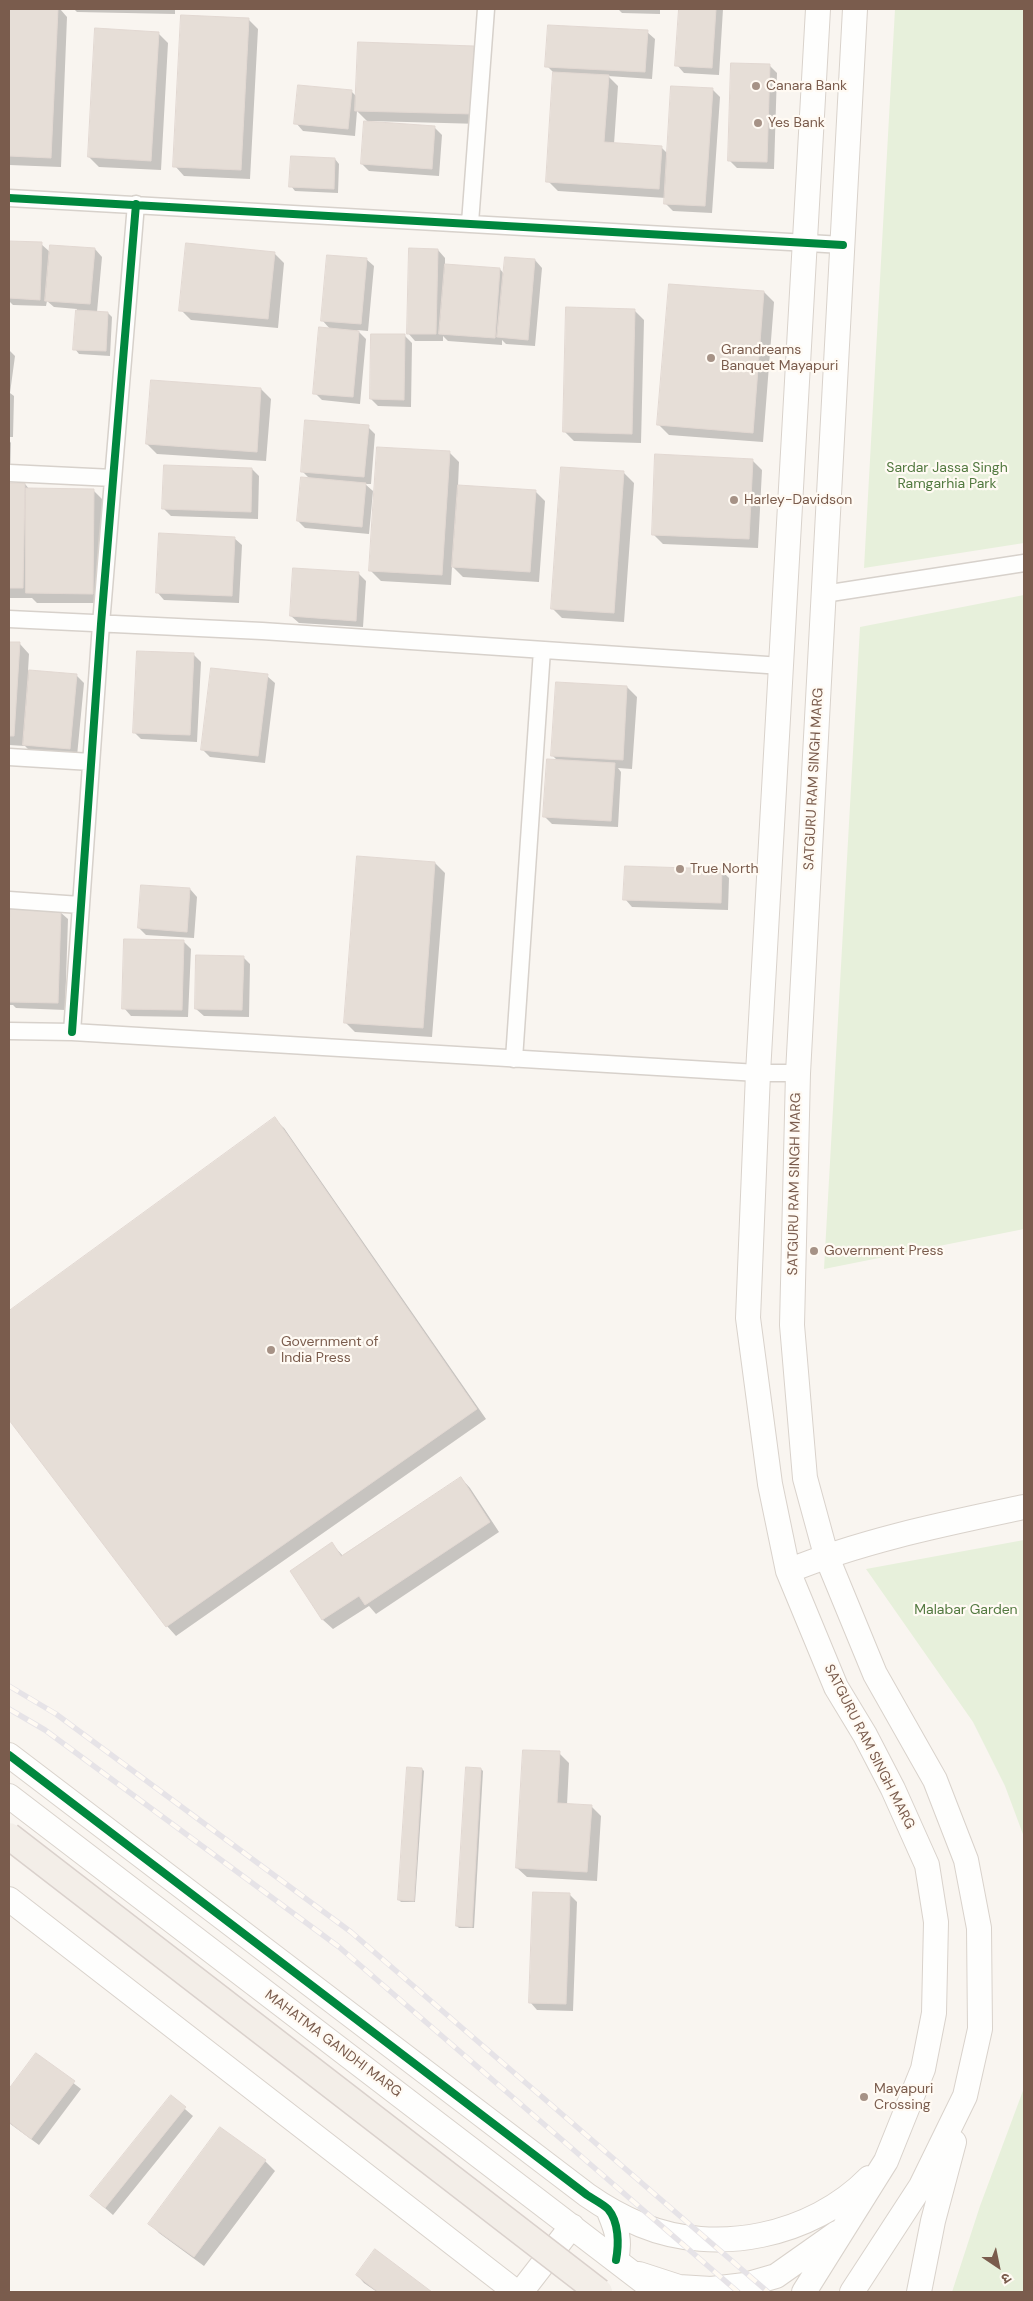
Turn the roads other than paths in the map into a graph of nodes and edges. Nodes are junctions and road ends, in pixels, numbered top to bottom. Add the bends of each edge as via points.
1 (486, 9) edge
2 (818, 9) edge
3 (855, 9) edge
4 (9, 198) edge
5 (136, 204) junction
6 (470, 223) junction
7 (806, 242) junction
8 (843, 245) junction
9 (9, 473) edge
10 (113, 478) junction
11 (1024, 562) edge
12 (824, 594) junction
13 (9, 620) edge
14 (101, 624) junction
15 (542, 650) junction
16 (782, 666) junction
17 (9, 757) edge
18 (91, 762) junction
19 (9, 900) edge
20 (80, 906) junction
21 (9, 1031) edge
22 (72, 1032) junction
23 (514, 1059) junction
24 (758, 1073) junction
25 (798, 1073) junction
26 (1024, 1507) edge
27 (826, 1555) junction
28 (788, 1571) junction
29 (9, 1756) edge
30 (9, 1796) edge
31 (9, 1836) edge
32 (9, 1859) edge
33 (9, 1899) edge
34 (965, 2096) junction
35 (886, 2161) junction
36 (608, 2209) junction
37 (568, 2222) junction
38 (848, 2225) junction
39 (622, 2265) junction
40 (516, 2292) edge
41 (521, 2292) edge
42 (572, 2292) edge
43 (599, 2292) edge
44 (657, 2292) edge
45 (804, 2292) edge
46 (852, 2292) edge
47 (919, 2292) edge

1 - 6 street
2 - 7 main road, SATGURU RAM SINGH MARG
3 - 8 main road, SATGURU RAM SINGH MARG
4 - 5 street
5 - 6 street
5 - 10 street
6 - 7 street
7 - 8 street
7 - 16 main road, SATGURU RAM SINGH MARG
8 - 12 main road, SATGURU RAM SINGH MARG
9 - 10 street
10 - 14 street
11 - 12 street
12 - 25 main road, SATGURU RAM SINGH MARG
13 - 14 street
14 - 15 street
14 - 18 street
15 - 16 street
15 - 23 street
16 - 24 main road, SATGURU RAM SINGH MARG
17 - 18 street
18 - 20 street
19 - 20 street
20 - 22 street
21 - 22 street
22 - 23 street
23 - 24 street
24 - 25 street
24 - 28 main road, SATGURU RAM SINGH MARG via 748,1318 770,1484
25 - 27 main road, SATGURU RAM SINGH MARG via 792,1325 805,1478
26 - 27 main road via 905,1532
27 - 28 main road
27 - 34 main road, SATGURU RAM SINGH MARG via 875,1674 936,1780 966,1860 979,1928 980,2029
28 - 35 main road, SATGURU RAM SINGH MARG via 836,1687 893,1789 927,1865 936,1922 934,2013 924,2070
29 - 36 main road
30 - 37 main road, MAHATMA GANDHI MARG
31 - 43 main road, bridge
32 - 42 main road
33 - 40 main road
34 - 46 main road, SATGURU RAM SINGH MARG via 921,2186
34 - 47 main road via 933,2221
35 - 36 main road via 859,2188 827,2210 792,2226 756,2236 717,2240 679,2236 642,2226
35 - 38 main road, SATGURU RAM SINGH MARG
36 - 39 main road via 616,2228
37 - 39 main road, MAHATMA GANDHI MARG
37 - 41 main road
38 - 39 main road via 776,2276 745,2284 711,2289 679,2287
38 - 45 main road, SATGURU RAM SINGH MARG
39 - 44 main road, MAHATMA GANDHI MARG

